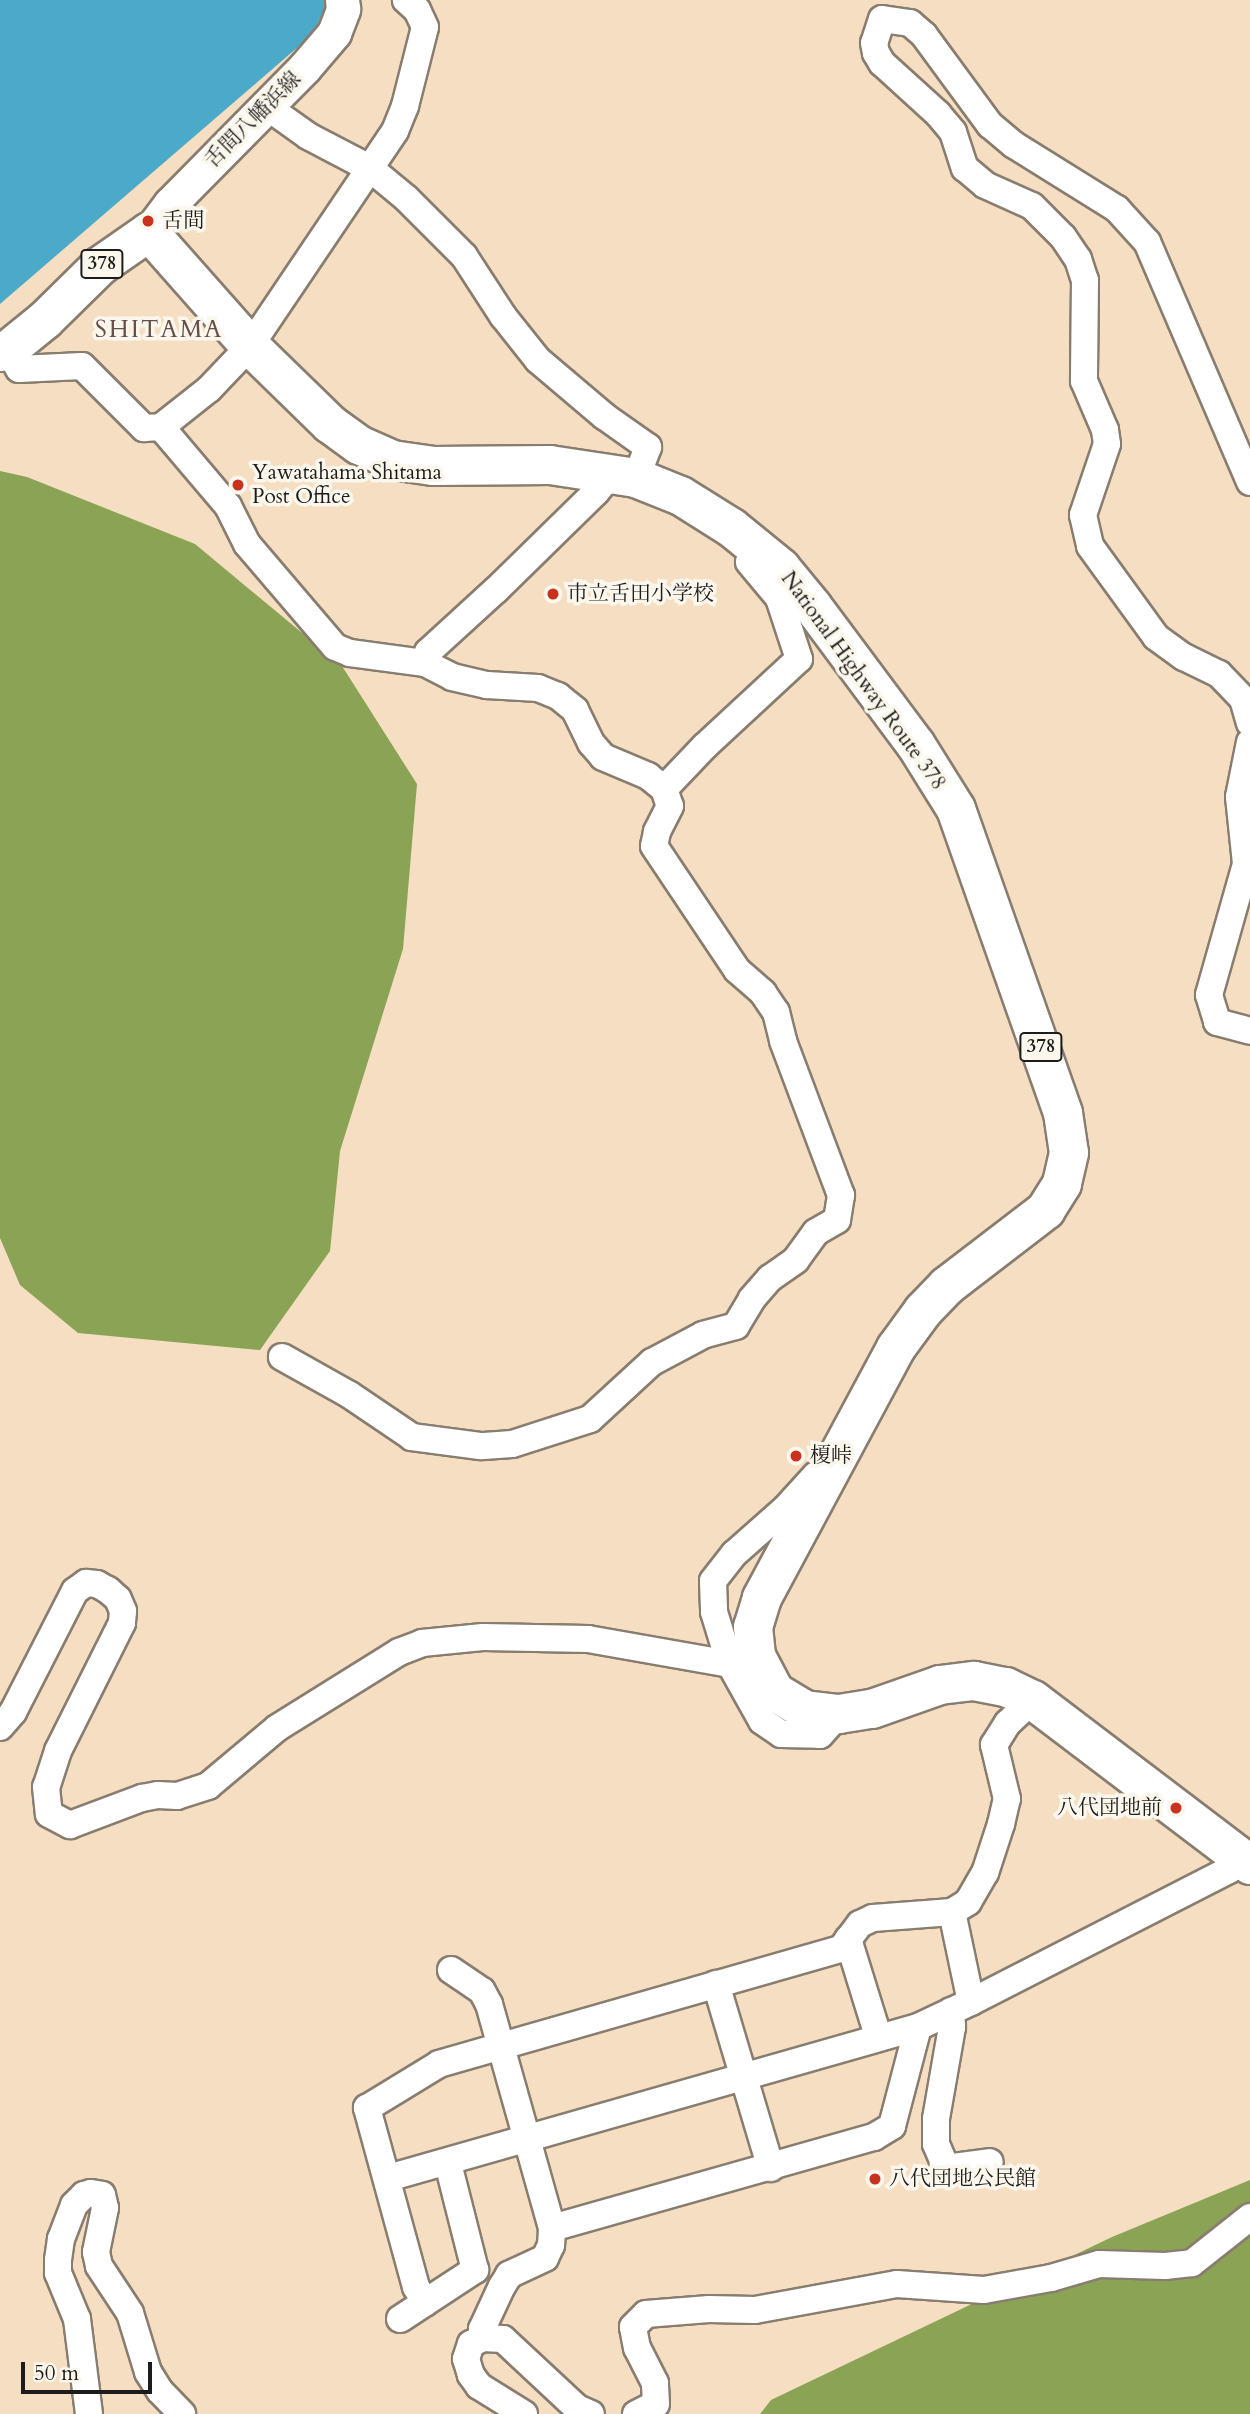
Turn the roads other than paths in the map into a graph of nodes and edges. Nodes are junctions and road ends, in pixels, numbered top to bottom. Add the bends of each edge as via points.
1 (342, 0) edge
2 (405, 0) edge
3 (886, 10) edge
4 (266, 106) junction
5 (372, 169) junction
6 (149, 232) junction
7 (250, 346) junction
8 (4, 351) edge
9 (161, 427) junction
10 (624, 475) junction
11 (1250, 482) edge
12 (732, 528) junction
13 (425, 663) junction
14 (1250, 723) edge
15 (1250, 742) edge
16 (664, 789) junction
17 (1250, 1031) edge
18 (282, 1357) dead end
19 (829, 1476) junction
20 (730, 1664) junction
21 (1033, 1700) junction
22 (839, 1714) junction
23 (0, 1727) edge
24 (1246, 1862) edge
25 (952, 1912) junction
26 (848, 1939) junction
27 (451, 1970) dead end
28 (716, 1984) junction
29 (961, 2007) junction
30 (918, 2027) junction
31 (878, 2036) junction
32 (499, 2045) junction
33 (743, 2074) junction
34 (527, 2138) junction
35 (990, 2162) dead end
36 (447, 2163) junction
37 (771, 2168) junction
38 (388, 2178) junction
39 (1250, 2217) edge
40 (552, 2228) junction
41 (425, 2303) junction
42 (400, 2319) dead end
43 (483, 2338) junction
44 (89, 2414) edge
45 (182, 2414) edge
46 (524, 2414) edge
47 (591, 2414) edge
48 (636, 2414) edge

1 - 4 main road, 舌間八幡浜線 via 334,33
2 - 5 street via 417,10 425,27 405,106
3 - 11 street via 923,36 990,125 1117,209 1146,242
3 - 14 street via 874,43 881,63 953,132 965,168 985,185 1032,206 1078,259 1085,280 1084,381 1107,444 1083,515 1090,546 1156,637 1219,674 1243,699
4 - 5 street via 308,136
4 - 6 main road, 舌間八幡浜線 via 170,204
5 - 7 street
5 - 10 street via 390,181 464,256 538,360 648,447
6 - 7 highway, National Highway Route 378 / 378
6 - 8 highway, 378 via 100,266
7 - 9 street via 209,389
7 - 10 highway, National Highway Route 378 / 378 via 330,424 359,445 392,460 433,466 550,465
8 - 9 street via 19,369 82,366 144,428
9 - 13 street via 228,506 247,544 334,647
10 - 12 highway, National Highway Route 378 / 378 via 681,496
10 - 13 street via 428,652
12 - 16 street via 730,545 765,577 779,598 799,659
12 - 19 highway, National Highway Route 378 / 378 via 781,568 813,607 916,746 956,809 1063,1113 1069,1153 1062,1184 1046,1210 947,1286 923,1311 896,1348
13 - 16 street via 452,677 486,685 538,688 558,696 575,710 603,757 648,776
15 - 17 street via 1239,797 1246,863 1209,995 1217,1022
16 - 18 street via 670,806 654,846 737,970 776,1012 841,1195 837,1220 816,1232 796,1260 770,1278 736,1326 703,1335 652,1362 590,1419 512,1444 480,1446 412,1437
19 - 20 street via 815,1475 713,1580 714,1612
19 - 22 highway, National Highway Route 378 / 378 via 762,1598 753,1627 756,1656 775,1692 805,1710
20 - 22 street via 762,1721 781,1734 820,1735
20 - 23 street via 588,1639 483,1637 422,1643 399,1652 278,1728 208,1786 177,1796 142,1798 70,1825 49,1814 48,1779 122,1623 118,1599 97,1584 86,1583 75,1591 13,1712
21 - 22 highway, National Highway Route 378 / 378 via 1006,1687 974,1681 940,1685 872,1709
21 - 24 highway, National Highway Route 378 / 378
21 - 25 street via 1008,1723 994,1745 1007,1799 1004,1811 985,1873 968,1902
24 - 29 street
25 - 26 street via 873,1917
25 - 29 street
26 - 28 street via 841,1949
26 - 31 street
27 - 32 street via 482,1991
28 - 32 street
28 - 33 street
29 - 30 street
29 - 35 street via 952,2027 936,2144 946,2168
30 - 31 street
30 - 37 street via 892,2126 874,2137
31 - 33 street
32 - 34 street
32 - 38 street via 439,2064 367,2108
33 - 34 street
33 - 37 street
34 - 36 street
34 - 40 street
36 - 38 street
36 - 41 street via 475,2270
37 - 40 street
38 - 41 street via 416,2287
39 - 48 street via 1192,2263 1099,2264 984,2290 897,2284 755,2310 646,2314 633,2327 637,2348 655,2383 656,2404
40 - 43 street via 545,2258 509,2275 502,2286 482,2329
41 - 42 street
43 - 46 street via 471,2344 466,2359 471,2375 479,2386
43 - 47 street via 503,2339 577,2407
44 - 45 street via 77,2319 58,2273 58,2260 74,2205 91,2193 102,2195 105,2208 96,2252 99,2266 130,2312 148,2372

